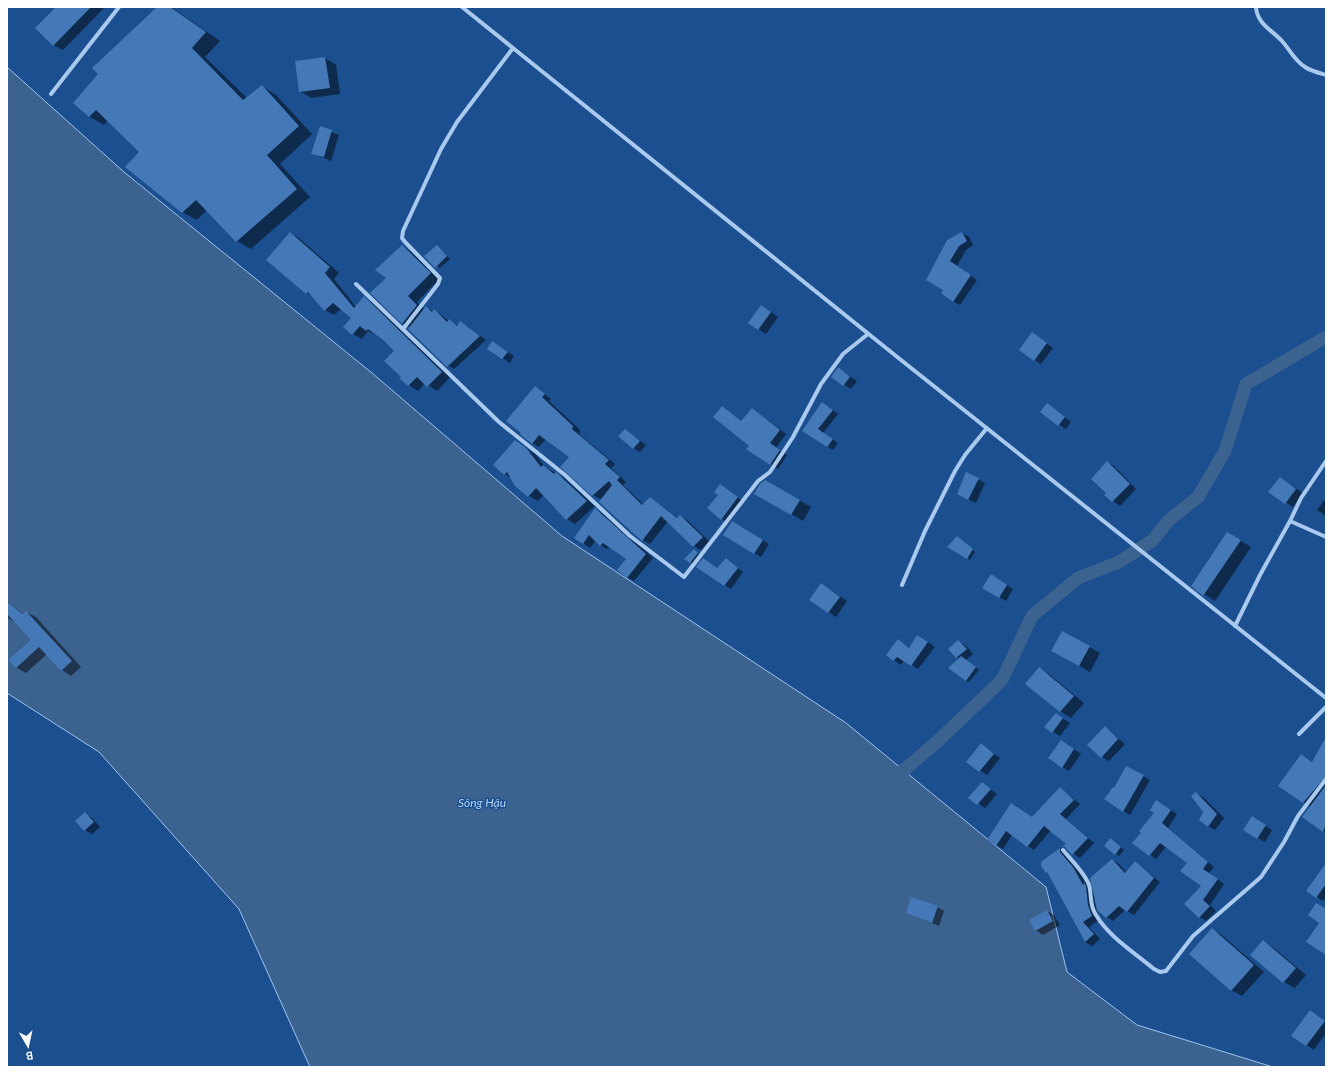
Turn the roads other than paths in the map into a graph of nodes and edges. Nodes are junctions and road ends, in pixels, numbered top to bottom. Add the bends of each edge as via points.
1 (119, 7) edge
2 (462, 7) edge
3 (1256, 7) edge
4 (513, 48) junction
5 (1326, 75) edge
6 (51, 94) dead end
7 (356, 284) dead end
8 (403, 329) junction
9 (868, 334) junction
10 (987, 428) junction
11 (1326, 462) edge
12 (1290, 521) junction
13 (1326, 537) edge
14 (902, 585) dead end
15 (1235, 626) junction
16 (1326, 698) edge
17 (1326, 706) edge
18 (1299, 734) dead end
19 (1326, 779) edge
20 (1063, 850) dead end

1 - 6 street
2 - 4 street
3 - 5 street via 1257,15 1264,24 1298,61 1305,67
4 - 8 street via 457,122 441,149 403,231 404,242 438,274 440,279
4 - 9 street
7 - 8 street
8 - 9 street via 499,422 565,475 630,536 684,577 758,481 770,472 793,437 821,384 843,354
9 - 10 street
10 - 14 street via 955,471
10 - 15 street
11 - 12 street via 1301,498
12 - 13 street
12 - 15 street
15 - 16 street
17 - 18 street
19 - 20 street via 1298,816 1261,877 1193,936 1166,971 1154,969 1110,932 1095,914 1085,878

